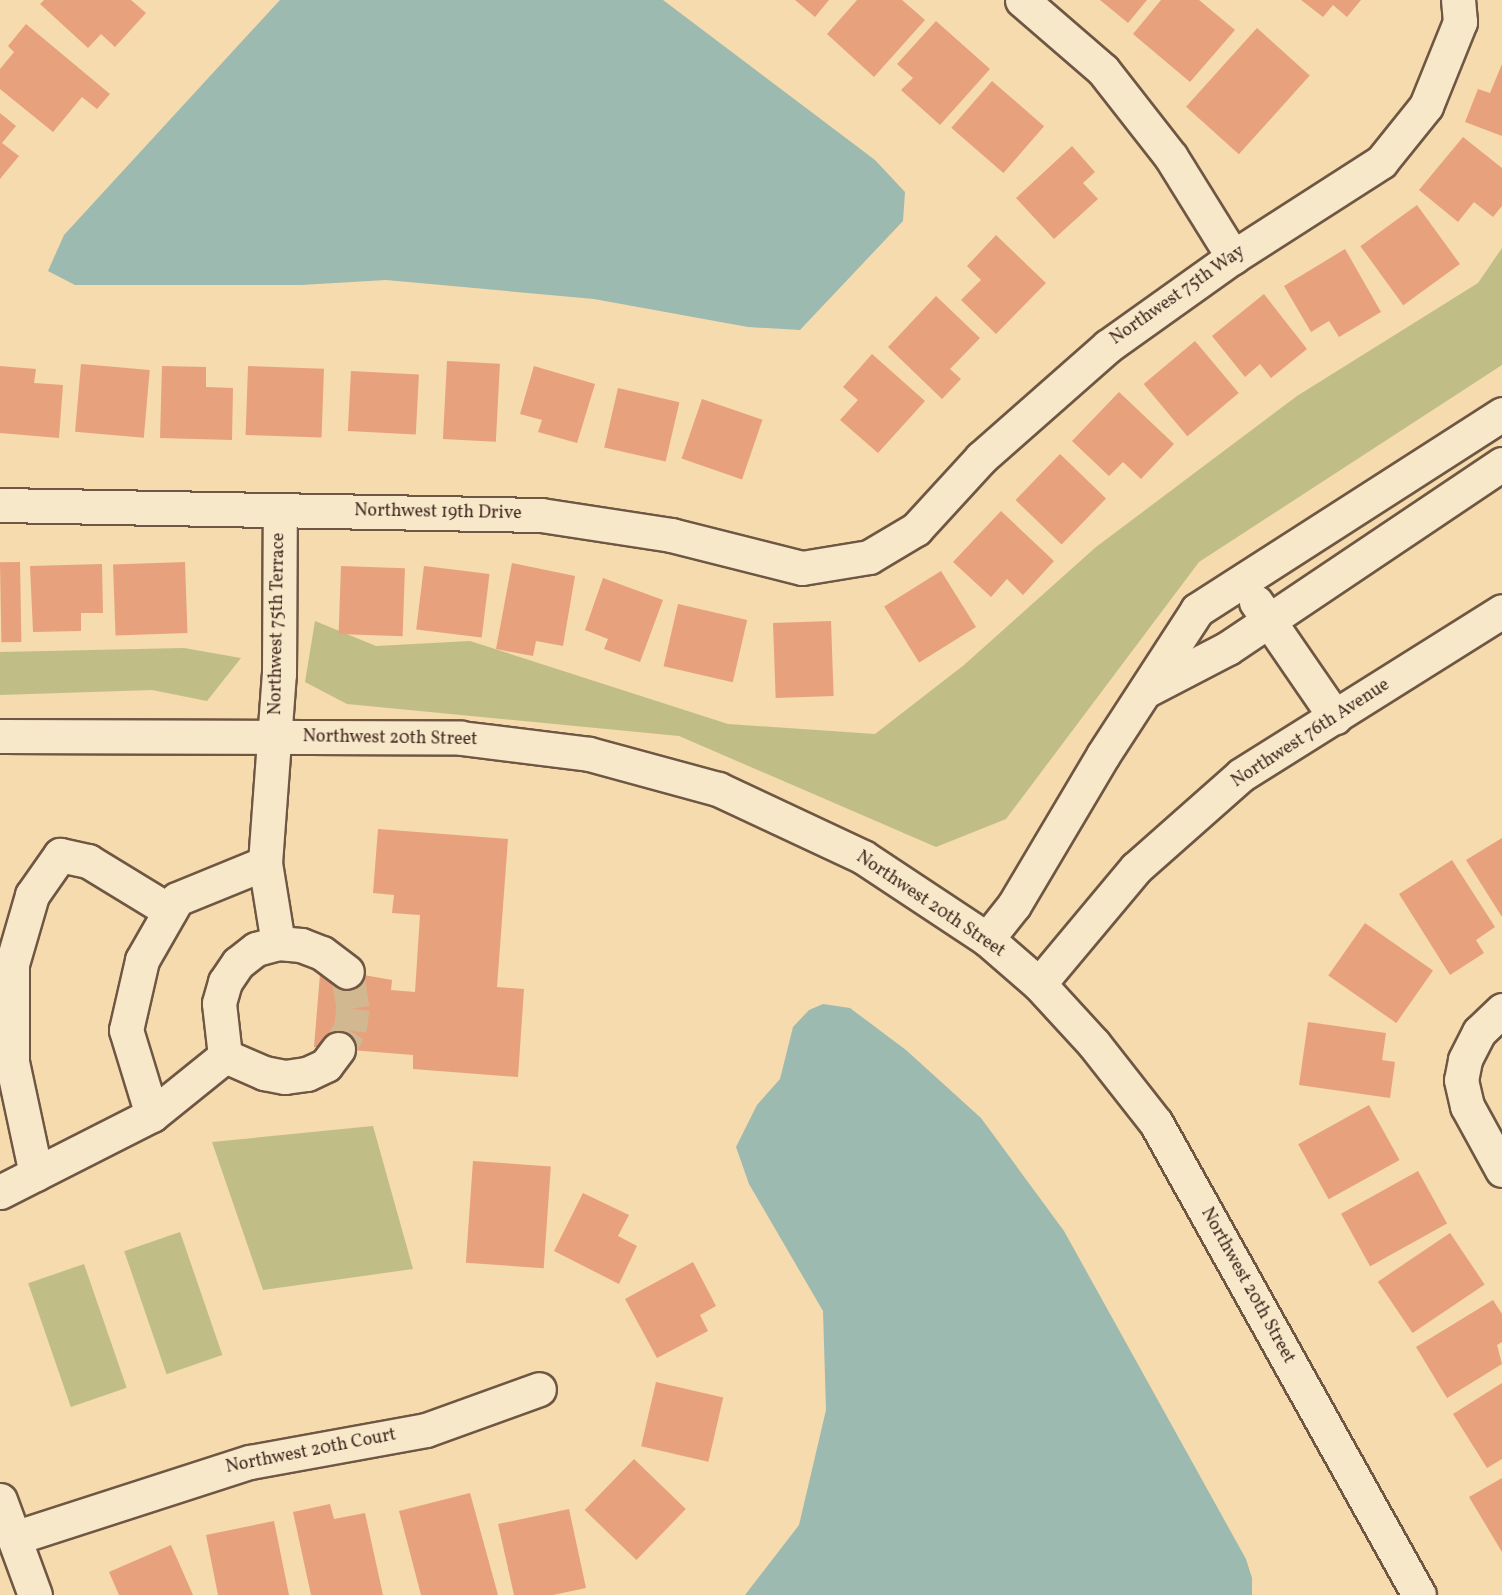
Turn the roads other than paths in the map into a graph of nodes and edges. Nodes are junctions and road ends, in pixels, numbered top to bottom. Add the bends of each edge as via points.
1 (1022, 0) edge
2 (1459, 11) edge
3 (1233, 257) junction
4 (1502, 414) edge
5 (1502, 464) edge
6 (0, 505) edge
7 (280, 510) junction
8 (869, 557) joint
9 (1241, 581) junction
10 (1502, 611) edge
11 (1268, 620) junction
12 (1144, 691) junction
13 (1335, 717) junction
14 (0, 736) edge
15 (276, 737) junction
16 (265, 863) junction
17 (171, 911) junction
18 (987, 939) junction
19 (278, 943) junction
20 (347, 972) tunnel mouth
21 (1039, 984) junction
22 (1502, 1010) edge
23 (338, 1049) tunnel mouth
24 (225, 1056) junction
25 (152, 1115) junction
26 (1502, 1170) edge
27 (36, 1174) junction
28 (0, 1192) edge
29 (539, 1389) dead end
30 (0, 1500) edge
31 (14, 1538) junction
32 (35, 1595) edge
33 (1419, 1595) edge

1 - 3 street via 1103,70 1171,157
2 - 3 street, Northwest 75th Way via 1426,106 1381,162
3 - 8 street, Northwest 75th Way via 1108,346 981,458 916,529
4 - 9 street
5 - 11 street
6 - 7 street, Northwest 19th Drive
7 - 8 street, Northwest 19th Drive via 542,515 671,535 802,568
7 - 15 street, Northwest 75th Terrace
9 - 11 street
9 - 12 street via 1197,610
10 - 13 street, Northwest 76th Avenue
11 - 12 street via 1228,648
11 - 13 street
12 - 18 street via 1014,905
13 - 21 street, Northwest 76th Avenue via 1240,775 1136,868
14 - 15 street, Northwest 20th Street
15 - 16 street, Northwest 75th Terrace
15 - 18 street, Northwest 20th Street via 461,738 589,754 718,789 863,857
16 - 17 street via 177,899
16 - 19 street, Northwest 75th Terrace
17 - 25 street via 142,960 126,1030
17 - 27 street via 88,861 60,855 32,895 12,964 12,1062
18 - 21 street, Northwest 20th Street
19 - 20 street via 301,945 322,953
19 - 24 street via 256,950 238,963 225,982 219,1003
21 - 33 street, Northwest 20th Street via 1094,1044 1156,1123
22 - 26 street via 1479,1032 1465,1060 1461,1080 1467,1106
23 - 24 street via 326,1065 307,1074 285,1077 264,1073
24 - 25 street
25 - 27 street
27 - 28 street
29 - 31 street, Northwest 20th Court via 426,1430 250,1461 114,1502
30 - 31 street
31 - 32 street

